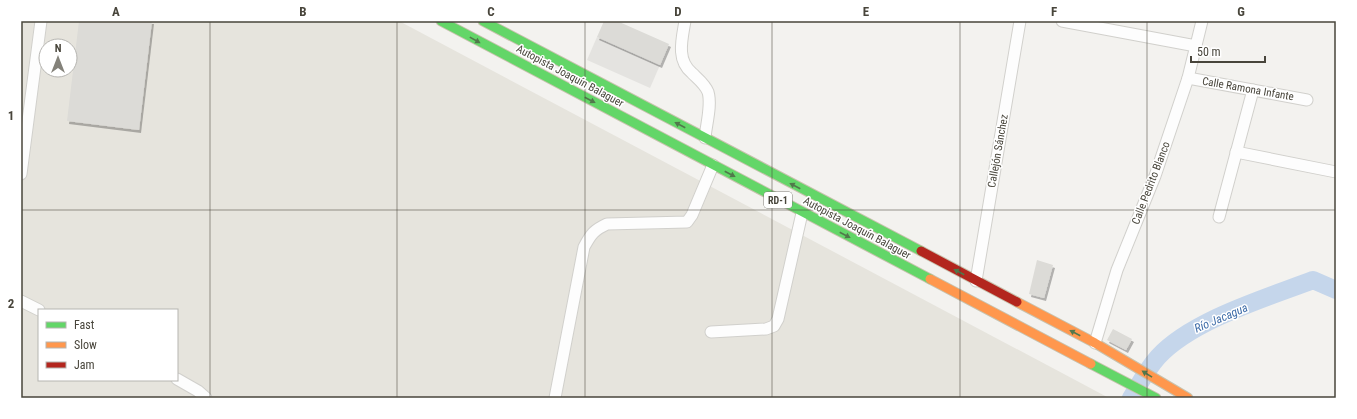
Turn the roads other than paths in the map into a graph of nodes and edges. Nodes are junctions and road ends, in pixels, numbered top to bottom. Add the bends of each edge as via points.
1 (41, 21) edge
2 (441, 21) edge
3 (483, 21) edge
4 (685, 21) edge
5 (1020, 21) edge
6 (1062, 21) edge
7 (1202, 21) edge
8 (1196, 46) junction
9 (1188, 78) junction
10 (1253, 90) junction
11 (1307, 100) dead end
12 (25, 109) edge
13 (705, 138) junction
14 (1236, 152) junction
15 (713, 165) junction
16 (21, 171) edge
17 (1336, 172) edge
18 (802, 213) junction
19 (1219, 217) dead end
20 (976, 281) junction
21 (21, 301) edge
22 (38, 310) edge
23 (711, 332) dead end
24 (1095, 343) junction
25 (178, 380) edge
26 (206, 398) edge
27 (555, 398) edge
28 (1156, 398) edge
29 (1188, 398) edge

1 - 12 street
2 -> 15 highway, Autopista Joaquín Balaguer / RD-1
13 -> 3 highway, Autopista Joaquín Balaguer / RD-1
4 - 13 street via 681,41 683,62 704,85 708,94
5 - 20 street, Callejón Sánchez
6 - 8 street
7 - 8 street, Calle Pedrito Blanco
8 - 9 street, Calle Pedrito Blanco
9 - 10 street, Calle Ramona Infante
9 - 24 street, Calle Pedrito Blanco via 1155,176 1117,270
10 - 11 street, Calle Ramona Infante
10 - 14 street
12 - 16 street
20 -> 13 highway, Autopista Joaquín Balaguer / RD-1
14 - 17 street
14 - 19 street
15 -> 18 highway, Autopista Joaquín Balaguer / RD-1
15 - 27 street via 687,222 607,224 595,229 589,237 584,246
18 - 23 street via 778,319 774,326 766,329
18 -> 28 highway, Autopista Joaquín Balaguer / RD-1
24 -> 20 highway, Autopista Joaquín Balaguer / RD-1
21 - 22 street
29 -> 24 highway, Autopista Joaquín Balaguer / RD-1
25 - 26 street

